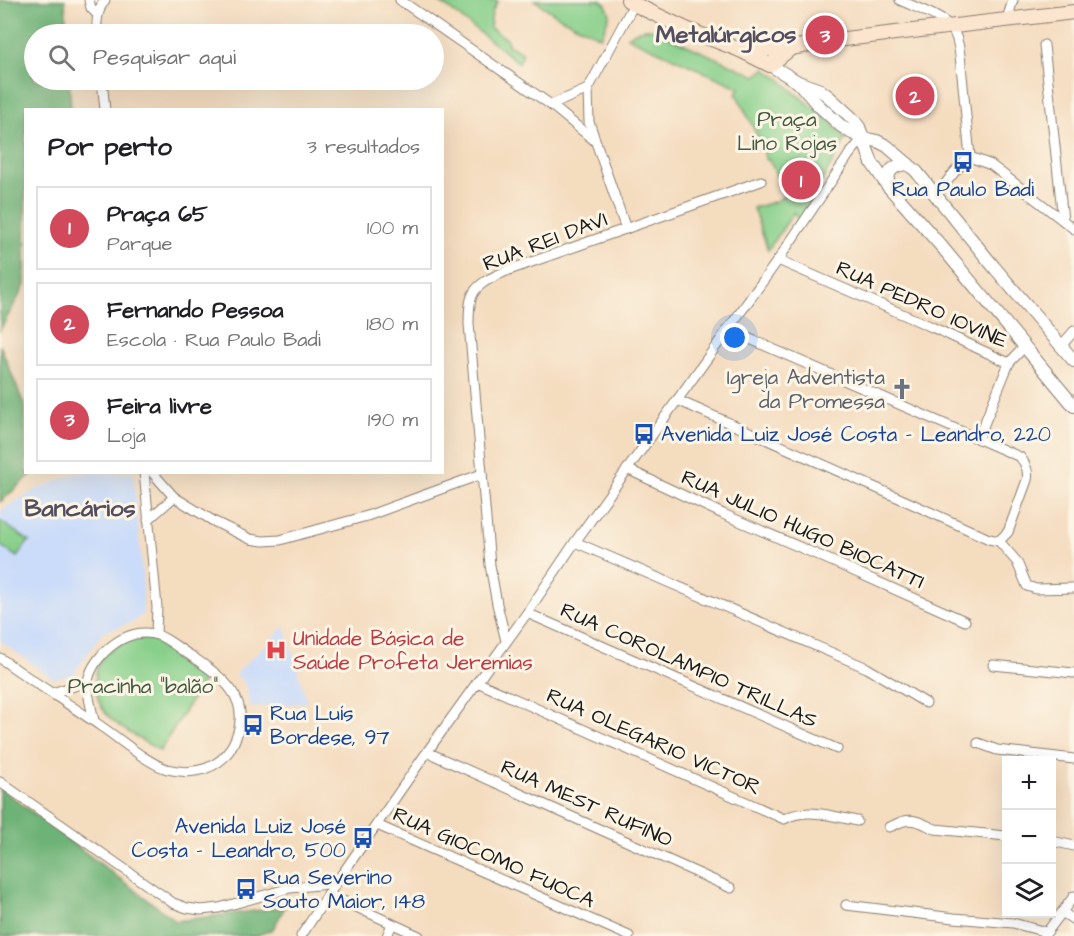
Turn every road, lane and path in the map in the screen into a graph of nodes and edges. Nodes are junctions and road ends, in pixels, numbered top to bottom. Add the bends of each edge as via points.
1 (89, 0) edge
2 (105, 0) edge
3 (400, 0) edge
4 (900, 0) edge
5 (1013, 0) edge
6 (631, 2) edge
7 (1074, 12) edge
8 (97, 14) junction
9 (1007, 19) junction
10 (97, 24) edge
11 (435, 24) edge
12 (950, 26) junction
13 (444, 31) edge
14 (1044, 45) dead end
15 (791, 48) junction
16 (740, 50) junction
17 (770, 65) junction
18 (588, 89) junction
19 (103, 90) edge
20 (551, 105) junction
21 (105, 108) edge
22 (862, 138) junction
23 (595, 141) junction
24 (970, 157) junction
25 (908, 164) junction
26 (761, 181) dead end
27 (887, 185) junction
28 (936, 195) junction
29 (1063, 220) junction
30 (626, 229) junction
31 (1074, 229) edge
32 (778, 260) junction
33 (727, 329) junction
34 (1074, 331) edge
35 (1025, 346) junction
36 (1061, 346) junction
37 (1074, 361) edge
38 (1009, 363) junction
39 (676, 400) junction
40 (1074, 406) edge
41 (978, 439) junction
42 (627, 469) junction
43 (144, 474) edge
44 (154, 474) edge
45 (482, 474) junction
46 (174, 497) junction
47 (148, 520) junction
48 (999, 541) junction
49 (574, 542) junction
50 (1074, 588) edge
51 (526, 613) junction
52 (965, 621) dead end
53 (156, 634) junction
54 (506, 641) junction
55 (0, 658) edge
56 (993, 665) dead end
57 (1074, 673) edge
58 (87, 682) junction
59 (477, 682) junction
60 (52, 693) junction
61 (926, 703) dead end
62 (94, 721) junction
63 (978, 743) dead end
64 (837, 749) dead end
65 (427, 752) junction
66 (1074, 759) edge
67 (0, 782) edge
68 (857, 821) dead end
69 (377, 825) junction
70 (889, 827) dead end
71 (1002, 836) edge
72 (1056, 843) edge
73 (1074, 846) edge
74 (336, 883) junction
75 (731, 888) dead end
76 (328, 894) junction
77 (1074, 896) edge
78 (846, 905) dead end
79 (1062, 912) junction
80 (1074, 920) edge
81 (392, 924) junction
82 (1045, 934) edge
83 (301, 936) edge
84 (387, 936) edge
85 (419, 936) edge
86 (630, 936) edge

1 - 8 street
2 - 8 street
3 - 11 street
4 - 12 street
5 - 9 street
6 - 16 main road
6 - 18 street
7 - 9 main road
8 - 10 street
9 - 12 main road
12 - 15 main road
12 - 24 street via 960,55
13 - 20 street
14 - 29 street
15 - 16 main road
15 - 17 main road
16 - 17 main road
17 - 22 street via 798,82 841,126
18 - 20 street
18 - 23 street via 589,122
19 - 21 street
20 - 23 street
22 - 25 street via 887,146
22 - 27 street
22 - 32 street
23 - 30 street
24 - 28 street
24 - 29 street via 991,165
25 - 27 street via 892,169
25 - 28 street
26 - 30 street, RUA REI DAVI
27 - 35 street
28 - 36 street
29 - 31 street
30 - 45 street, RUA REI DAVI via 509,270 486,281 471,296 469,324
32 - 33 street
32 - 38 street, RUA PEDRO IOVINE
33 - 39 street
33 - 41 street
34 - 36 street
35 - 38 street
35 - 40 street
36 - 37 street
38 - 41 street, RUA PEDRO IOVINE
39 - 42 street
39 - 48 street
41 - 48 street via 1020,457 1028,472 1008,532
42 - 49 street
42 - 52 street, RUA JULIO HUGO BIOCATTI
43 - 47 street
44 - 46 street
45 - 46 street via 367,516 263,542 237,534
45 - 54 street, RUA REI DAVI via 490,565
46 - 47 street
47 - 53 street
48 - 50 street via 1017,562 1027,586
49 - 51 street
49 - 61 street via 867,669
51 - 54 street
51 - 64 street, RUA COROLAMPIO TRILLAS
53 - 58 street via 140,634 108,648
53 - 62 street via 215,673 234,693 240,714 236,739 229,752 204,770 167,769
54 - 59 street
55 - 60 street
56 - 57 street
58 - 60 street
58 - 62 street
59 - 65 street
59 - 68 street, RUA OLEGARIO VICTOR via 784,819 808,812
60 - 62 street
63 - 66 street via 997,750
65 - 69 street
65 - 75 street, RUA MEST RUFINO
67 - 74 street via 173,903 187,908 219,908 290,888
69 - 74 street
69 - 86 street, RUA GIOCOMO FUOCA
70 - 71 street via 910,820 935,829
72 - 73 street
74 - 76 street
76 - 81 street
76 - 83 street
77 - 79 street
78 - 82 street via 1013,923
79 - 80 street
79 - 82 street
81 - 84 street
81 - 85 street

